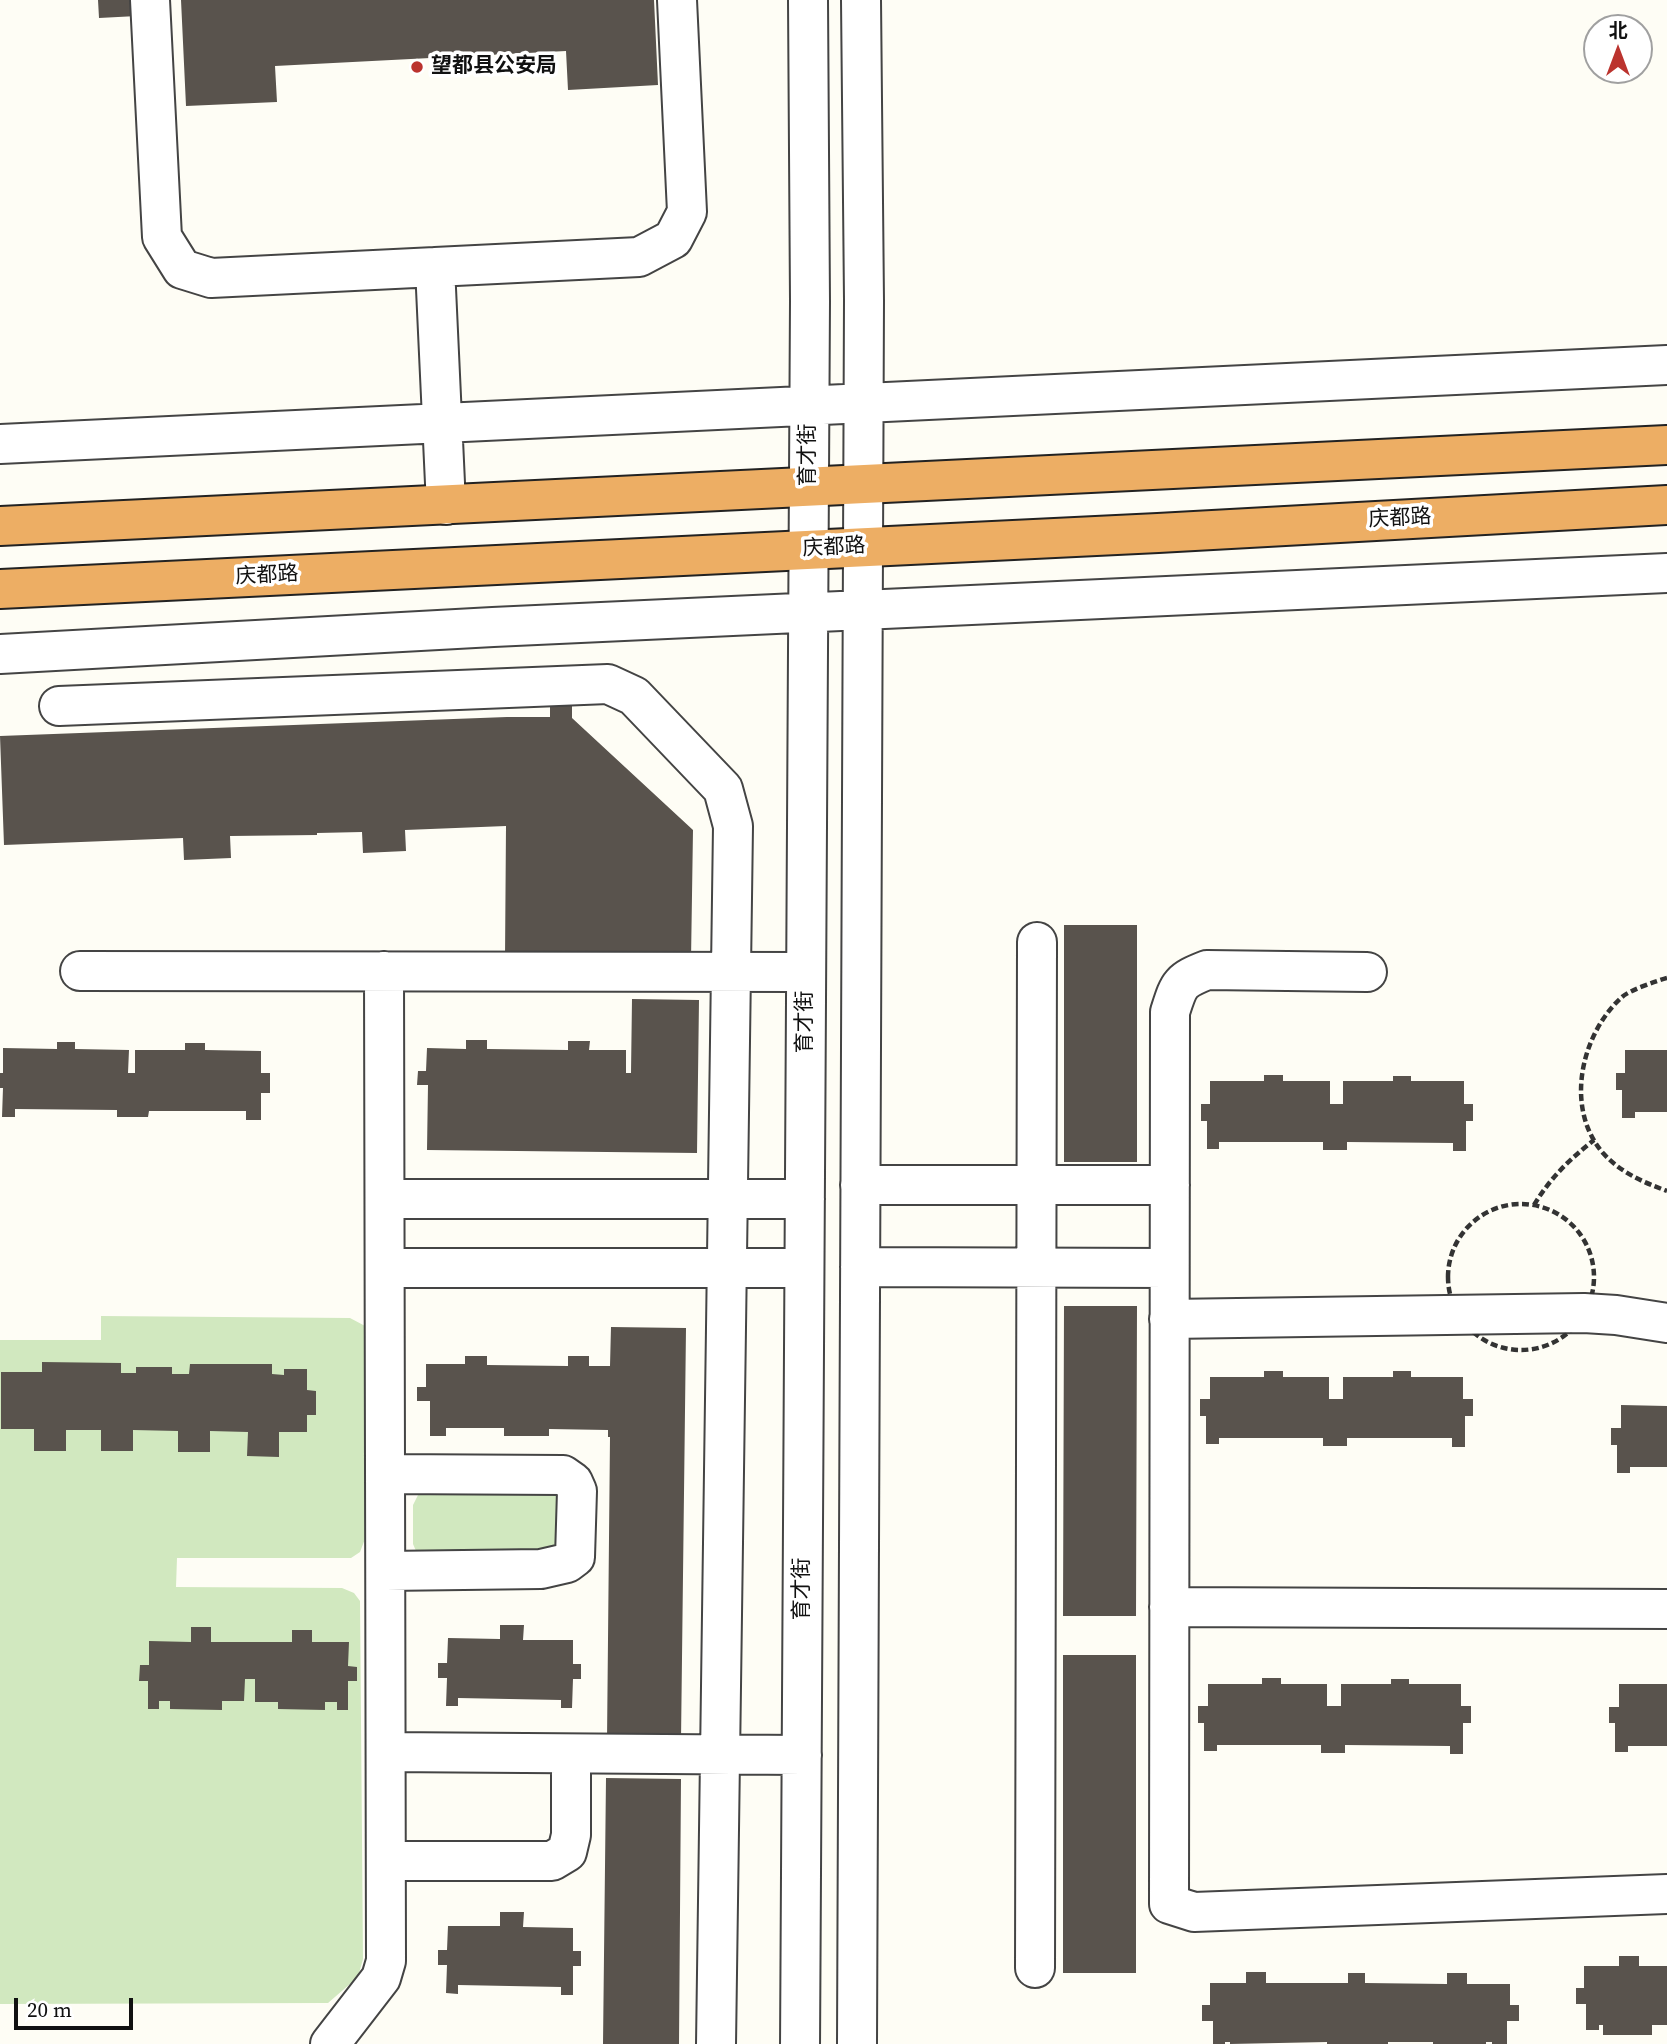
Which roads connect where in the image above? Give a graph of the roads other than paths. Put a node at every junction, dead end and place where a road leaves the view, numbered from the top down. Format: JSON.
{"nodes":[{"id":1,"x":150,"y":0,"type":"edge"},
{"id":2,"x":677,"y":0,"type":"edge"},
{"id":3,"x":808,"y":0,"type":"edge"},
{"id":4,"x":861,"y":0,"type":"edge"},
{"id":5,"x":435,"y":267,"type":"junction"},
{"id":6,"x":1667,"y":365,"type":"edge"},
{"id":7,"x":863,"y":403,"type":"junction"},
{"id":8,"x":809,"y":405,"type":"junction"},
{"id":9,"x":442,"y":422,"type":"junction"},
{"id":10,"x":0,"y":444,"type":"edge"},
{"id":11,"x":1667,"y":445,"type":"edge"},
{"id":12,"x":863,"y":484,"type":"junction"},
{"id":13,"x":809,"y":487,"type":"junction"},
{"id":14,"x":446,"y":505,"type":"junction"},
{"id":15,"x":1667,"y":505,"type":"edge"},
{"id":16,"x":0,"y":526,"type":"edge"},
{"id":17,"x":863,"y":547,"type":"junction"},
{"id":18,"x":808,"y":550,"type":"junction"},
{"id":19,"x":1667,"y":573,"type":"edge"},
{"id":20,"x":0,"y":589,"type":"edge"},
{"id":21,"x":862,"y":610,"type":"junction"},
{"id":22,"x":808,"y":613,"type":"junction"},
{"id":23,"x":0,"y":654,"type":"edge"},
{"id":24,"x":59,"y":706,"type":"dead end"},
{"id":25,"x":1037,"y":942,"type":"dead end"},
{"id":26,"x":80,"y":971,"type":"dead end"},
{"id":27,"x":384,"y":971,"type":"junction"},
{"id":28,"x":732,"y":972,"type":"junction"},
{"id":29,"x":806,"y":972,"type":"junction"},
{"id":30,"x":1367,"y":972,"type":"dead end"},
{"id":31,"x":860,"y":1185,"type":"junction"},
{"id":32,"x":1037,"y":1185,"type":"junction"},
{"id":33,"x":1170,"y":1185,"type":"junction"},
{"id":34,"x":384,"y":1199,"type":"junction"},
{"id":35,"x":728,"y":1199,"type":"junction"},
{"id":36,"x":805,"y":1199,"type":"junction"},
{"id":37,"x":860,"y":1267,"type":"junction"},
{"id":38,"x":385,"y":1268,"type":"junction"},
{"id":39,"x":727,"y":1268,"type":"junction"},
{"id":40,"x":804,"y":1268,"type":"junction"},
{"id":41,"x":1037,"y":1268,"type":"junction"},
{"id":42,"x":1169,"y":1268,"type":"junction"},
{"id":43,"x":1169,"y":1319,"type":"junction"},
{"id":44,"x":1667,"y":1322,"type":"edge"},
{"id":45,"x":386,"y":1474,"type":"junction"},
{"id":46,"x":386,"y":1571,"type":"junction"},
{"id":47,"x":1169,"y":1607,"type":"junction"},
{"id":48,"x":1667,"y":1609,"type":"edge"},
{"id":49,"x":386,"y":1752,"type":"junction"},
{"id":50,"x":571,"y":1754,"type":"junction"},
{"id":51,"x":720,"y":1754,"type":"junction"},
{"id":52,"x":802,"y":1755,"type":"junction"},
{"id":53,"x":387,"y":1861,"type":"junction"},
{"id":54,"x":1667,"y":1894,"type":"edge"},
{"id":55,"x":1035,"y":1968,"type":"dead end"},
{"id":56,"x":330,"y":2044,"type":"edge"},
{"id":57,"x":716,"y":2044,"type":"edge"},
{"id":58,"x":800,"y":2044,"type":"edge"},
{"id":59,"x":857,"y":2044,"type":"edge"}],
"edges":[{"from":1,"to":5,"type":"street"},
{"from":2,"to":5,"type":"street"},
{"from":3,"to":8,"type":"street","name":"育才街"},
{"from":4,"to":7,"type":"street"},
{"from":5,"to":9,"type":"street"},
{"from":6,"to":7,"type":"street"},
{"from":7,"to":8,"type":"street"},
{"from":7,"to":12,"type":"street"},
{"from":8,"to":9,"type":"street"},
{"from":8,"to":13,"type":"street","name":"育才街"},
{"from":9,"to":10,"type":"street"},
{"from":9,"to":14,"type":"street"},
{"from":11,"to":12,"type":"highway"},
{"from":12,"to":13,"type":"highway"},
{"from":12,"to":17,"type":"street"},
{"from":13,"to":14,"type":"highway"},
{"from":13,"to":18,"type":"street","name":"育才街"},
{"from":14,"to":16,"type":"highway"},
{"from":15,"to":17,"type":"highway","name":"庆都路"},
{"from":17,"to":18,"type":"highway","name":"庆都路"},
{"from":17,"to":21,"type":"street"},
{"from":18,"to":20,"type":"highway","name":"庆都路"},
{"from":18,"to":22,"type":"street","name":"育才街"},
{"from":19,"to":21,"type":"street"},
{"from":21,"to":22,"type":"street"},
{"from":21,"to":31,"type":"street"},
{"from":22,"to":23,"type":"street"},
{"from":22,"to":29,"type":"street","name":"育才街"},
{"from":24,"to":28,"type":"street"},
{"from":25,"to":32,"type":"street"},
{"from":26,"to":27,"type":"street"},
{"from":27,"to":28,"type":"street"},
{"from":27,"to":34,"type":"street"},
{"from":28,"to":29,"type":"street"},
{"from":28,"to":35,"type":"street"},
{"from":29,"to":36,"type":"street","name":"育才街"},
{"from":30,"to":33,"type":"street"},
{"from":31,"to":32,"type":"street"},
{"from":31,"to":37,"type":"street"},
{"from":32,"to":33,"type":"street"},
{"from":32,"to":41,"type":"street"},
{"from":33,"to":42,"type":"street"},
{"from":34,"to":35,"type":"street"},
{"from":34,"to":38,"type":"street"},
{"from":35,"to":36,"type":"street"},
{"from":35,"to":39,"type":"street"},
{"from":36,"to":40,"type":"street","name":"育才街"},
{"from":37,"to":41,"type":"street"},
{"from":37,"to":59,"type":"street"},
{"from":38,"to":39,"type":"street"},
{"from":38,"to":45,"type":"street"},
{"from":39,"to":40,"type":"street"},
{"from":39,"to":51,"type":"street"},
{"from":40,"to":52,"type":"street","name":"育才街"},
{"from":41,"to":42,"type":"street"},
{"from":41,"to":55,"type":"street"},
{"from":42,"to":43,"type":"street"},
{"from":43,"to":44,"type":"street"},
{"from":43,"to":47,"type":"street"},
{"from":45,"to":46,"type":"street"},
{"from":45,"to":46,"type":"street"},
{"from":46,"to":49,"type":"street"},
{"from":47,"to":48,"type":"street"},
{"from":47,"to":54,"type":"street"},
{"from":49,"to":50,"type":"street"},
{"from":49,"to":53,"type":"street"},
{"from":50,"to":51,"type":"street"},
{"from":50,"to":53,"type":"street"},
{"from":51,"to":52,"type":"street"},
{"from":51,"to":57,"type":"street"},
{"from":52,"to":58,"type":"street","name":"育才街"},
{"from":53,"to":56,"type":"street"}]}
